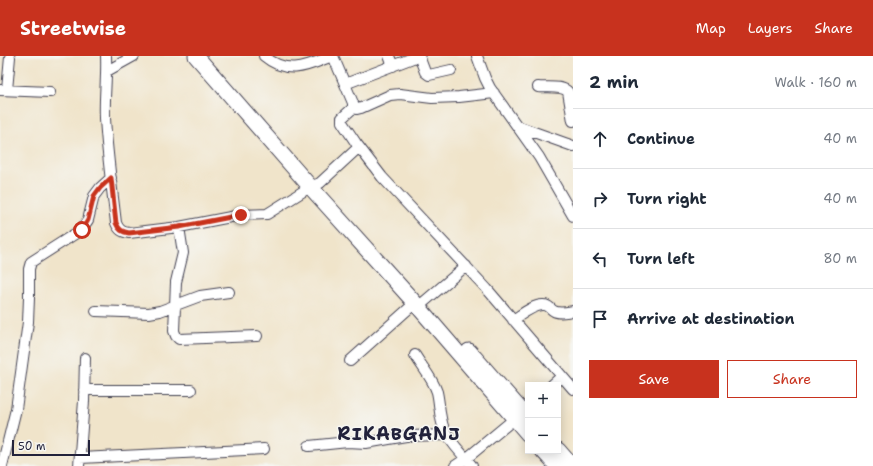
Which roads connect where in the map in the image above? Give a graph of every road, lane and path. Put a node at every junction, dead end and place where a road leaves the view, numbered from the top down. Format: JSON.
{"nodes":[{"id":1,"x":106,"y":56,"type":"edge"},
{"id":2,"x":134,"y":56,"type":"edge"},
{"id":3,"x":196,"y":56,"type":"edge"},
{"id":4,"x":210,"y":56,"type":"edge"},
{"id":5,"x":264,"y":56,"type":"edge"},
{"id":6,"x":333,"y":56,"type":"edge"},
{"id":7,"x":389,"y":56,"type":"edge"},
{"id":8,"x":418,"y":56,"type":"edge"},
{"id":9,"x":477,"y":56,"type":"edge"},
{"id":10,"x":10,"y":57,"type":"edge"},
{"id":11,"x":393,"y":66,"type":"junction"},
{"id":12,"x":451,"y":70,"type":"dead end"},
{"id":13,"x":107,"y":71,"type":"junction"},
{"id":14,"x":345,"y":84,"type":"junction"},
{"id":15,"x":538,"y":87,"type":"dead end"},
{"id":16,"x":3,"y":90,"type":"edge"},
{"id":17,"x":50,"y":92,"type":"dead end"},
{"id":18,"x":494,"y":93,"type":"junction"},
{"id":19,"x":353,"y":108,"type":"junction"},
{"id":20,"x":573,"y":121,"type":"edge"},
{"id":21,"x":518,"y":126,"type":"junction"},
{"id":22,"x":573,"y":146,"type":"edge"},
{"id":23,"x":359,"y":147,"type":"junction"},
{"id":24,"x":111,"y":178,"type":"junction"},
{"id":25,"x":315,"y":185,"type":"junction"},
{"id":26,"x":573,"y":216,"type":"edge"},
{"id":27,"x":179,"y":227,"type":"junction"},
{"id":28,"x":466,"y":266,"type":"junction"},
{"id":29,"x":229,"y":292,"type":"dead end"},
{"id":30,"x":420,"y":304,"type":"junction"},
{"id":31,"x":176,"y":305,"type":"junction"},
{"id":32,"x":96,"y":311,"type":"dead end"},
{"id":33,"x":573,"y":311,"type":"edge"},
{"id":34,"x":513,"y":320,"type":"junction"},
{"id":35,"x":257,"y":336,"type":"dead end"},
{"id":36,"x":415,"y":355,"type":"dead end"},
{"id":37,"x":85,"y":358,"type":"dead end"},
{"id":38,"x":350,"y":361,"type":"dead end"},
{"id":39,"x":561,"y":377,"type":"junction"},
{"id":40,"x":555,"y":382,"type":"edge"},
{"id":41,"x":573,"y":389,"type":"edge"},
{"id":42,"x":84,"y":390,"type":"junction"},
{"id":43,"x":191,"y":390,"type":"dead end"},
{"id":44,"x":523,"y":414,"type":"edge"},
{"id":45,"x":448,"y":435,"type":"junction"},
{"id":46,"x":309,"y":446,"type":"dead end"},
{"id":47,"x":264,"y":450,"type":"dead end"},
{"id":48,"x":561,"y":453,"type":"edge"},
{"id":49,"x":546,"y":454,"type":"edge"},
{"id":50,"x":80,"y":462,"type":"edge"},
{"id":51,"x":469,"y":462,"type":"edge"},
{"id":52,"x":2,"y":466,"type":"edge"},
{"id":53,"x":455,"y":466,"type":"edge"},
{"id":54,"x":557,"y":466,"type":"edge"},
{"id":55,"x":572,"y":466,"type":"edge"}],
"edges":[{"from":1,"to":13,"type":"street"},
{"from":2,"to":13,"type":"street"},
{"from":3,"to":25,"type":"main road"},
{"from":4,"to":25,"type":"main road"},
{"from":5,"to":6,"type":"street"},
{"from":6,"to":14,"type":"street"},
{"from":7,"to":11,"type":"street"},
{"from":8,"to":11,"type":"street"},
{"from":8,"to":12,"type":"street"},
{"from":9,"to":18,"type":"street"},
{"from":10,"to":16,"type":"street"},
{"from":11,"to":14,"type":"street"},
{"from":13,"to":24,"type":"street"},
{"from":14,"to":19,"type":"street"},
{"from":15,"to":20,"type":"street"},
{"from":16,"to":17,"type":"street"},
{"from":18,"to":19,"type":"street"},
{"from":18,"to":21,"type":"street"},
{"from":19,"to":23,"type":"street"},
{"from":21,"to":22,"type":"street"},
{"from":21,"to":26,"type":"street"},
{"from":23,"to":25,"type":"street"},
{"from":23,"to":28,"type":"street"},
{"from":24,"to":27,"type":"street"},
{"from":24,"to":52,"type":"street"},
{"from":25,"to":27,"type":"street"},
{"from":25,"to":30,"type":"main road"},
{"from":27,"to":31,"type":"street"},
{"from":28,"to":30,"type":"street"},
{"from":28,"to":34,"type":"street"},
{"from":29,"to":31,"type":"street"},
{"from":30,"to":38,"type":"street"},
{"from":30,"to":44,"type":"main road"},
{"from":31,"to":32,"type":"street"},
{"from":31,"to":35,"type":"street"},
{"from":33,"to":34,"type":"street"},
{"from":34,"to":39,"type":"street"},
{"from":36,"to":45,"type":"street"},
{"from":37,"to":42,"type":"street"},
{"from":39,"to":40,"type":"street"},
{"from":39,"to":41,"type":"street"},
{"from":42,"to":43,"type":"street"},
{"from":42,"to":50,"type":"street"},
{"from":44,"to":51,"type":"street"},
{"from":45,"to":46,"type":"street"},
{"from":45,"to":51,"type":"street"},
{"from":47,"to":50,"type":"street"},
{"from":48,"to":55,"type":"main road"},
{"from":49,"to":54,"type":"main road"},
{"from":51,"to":53,"type":"street"}]}
